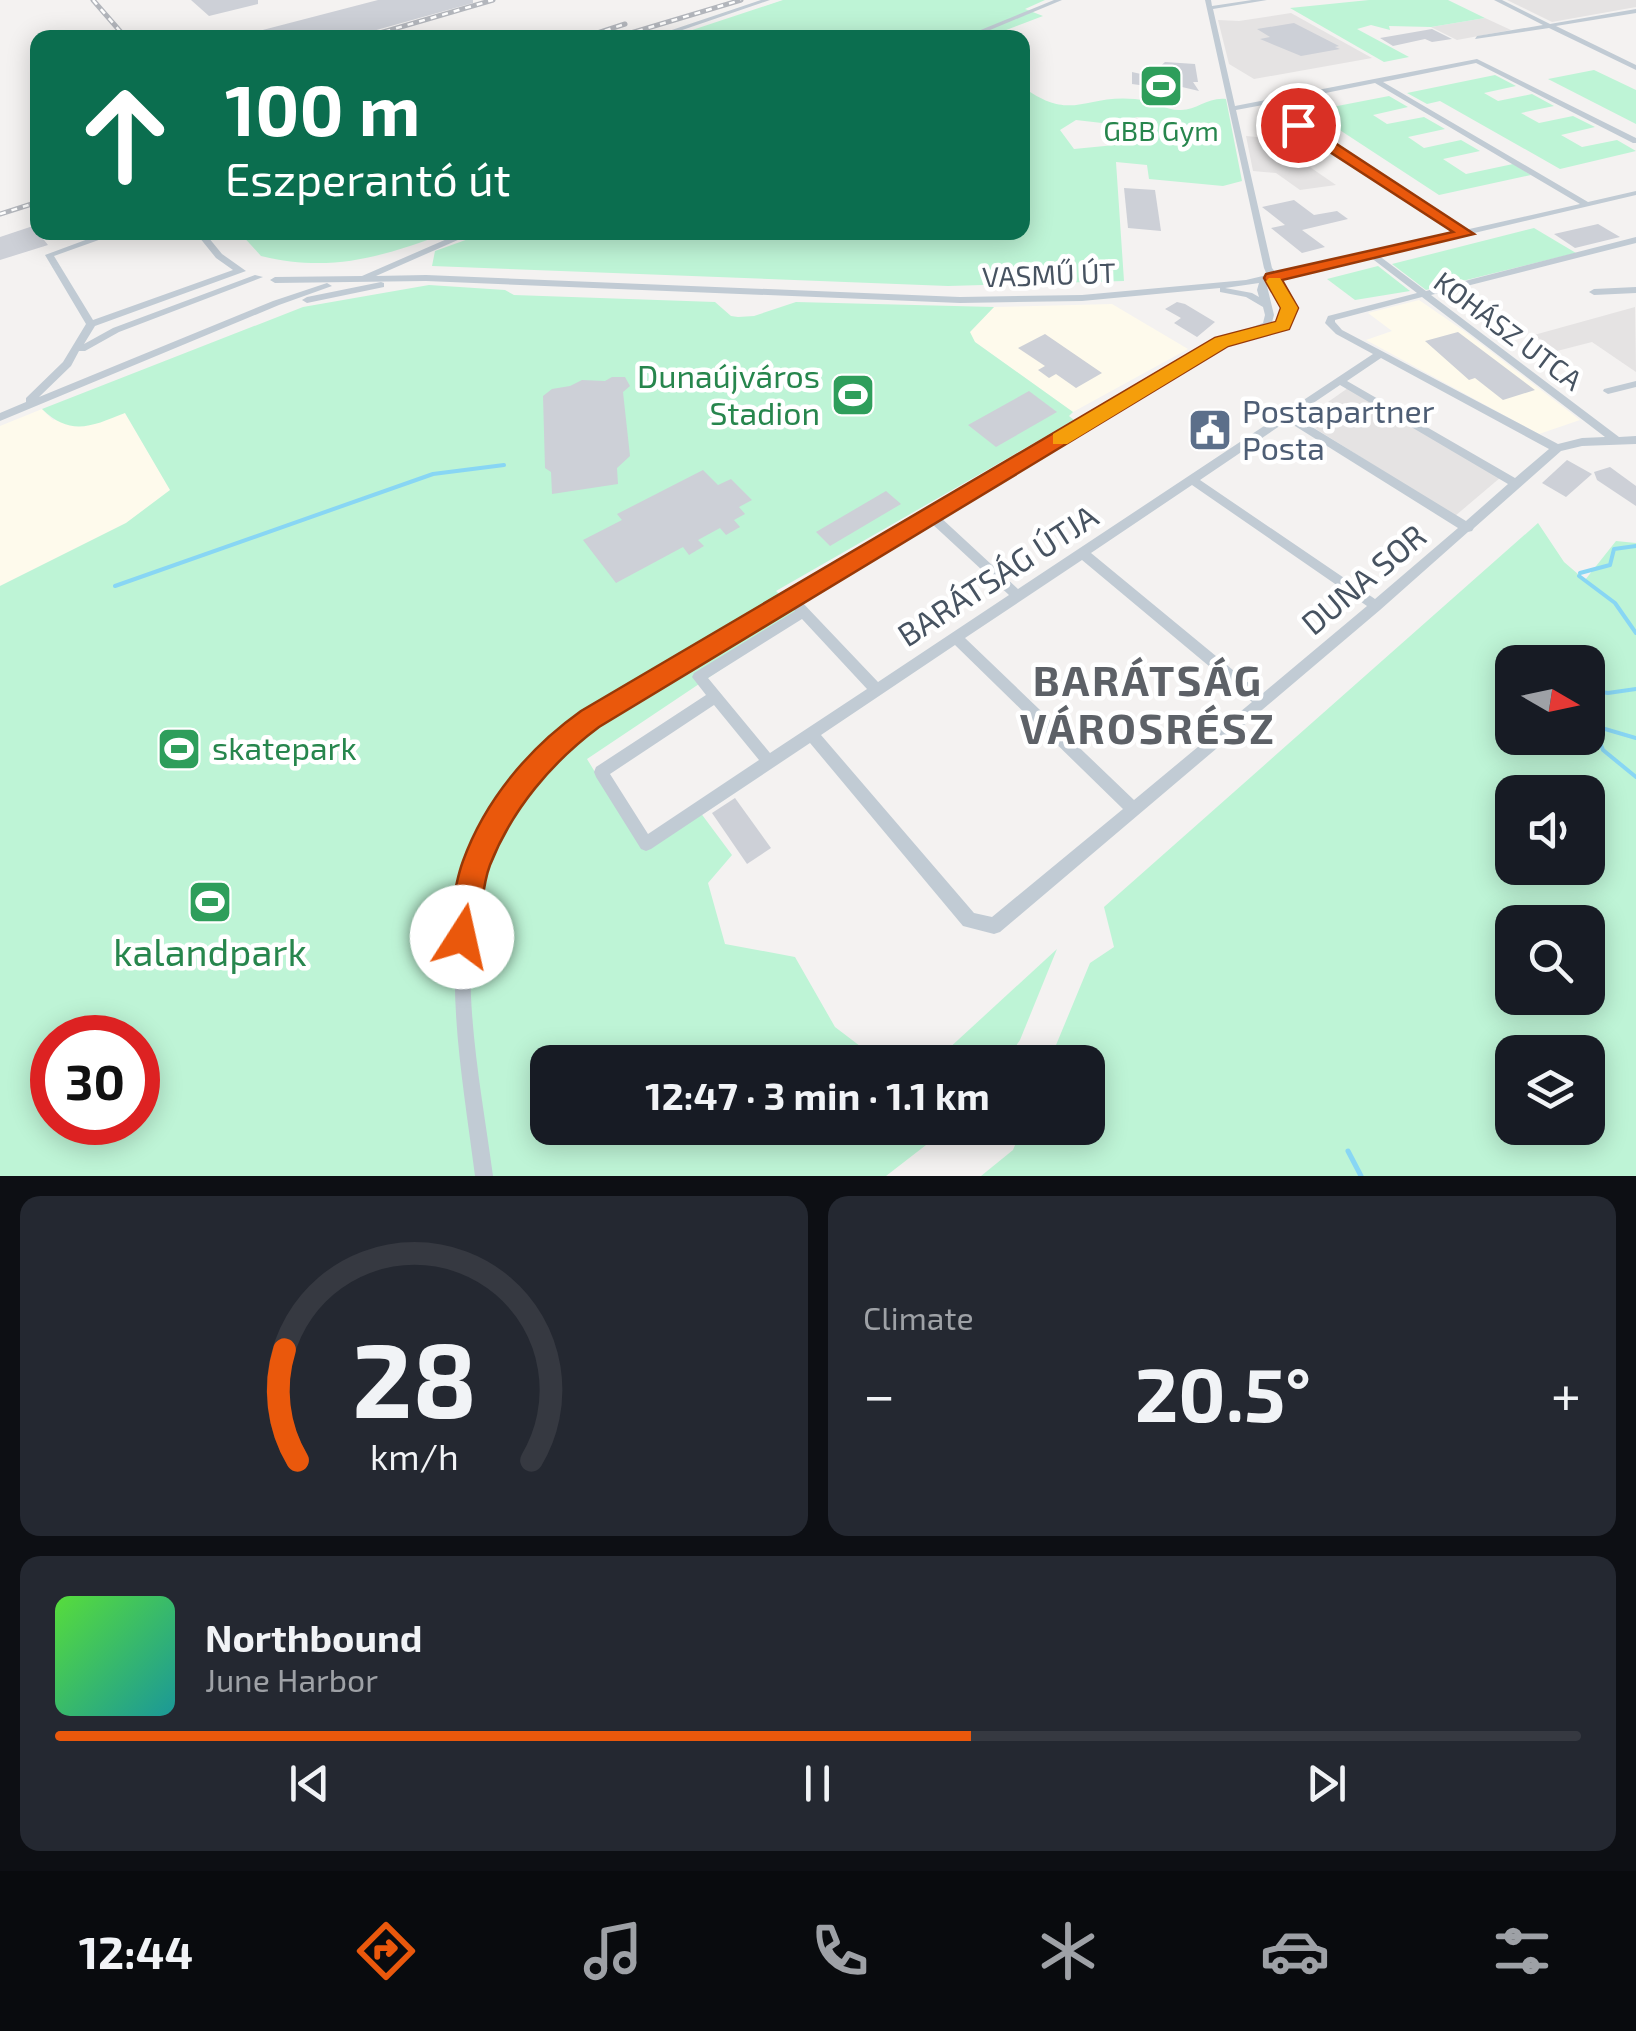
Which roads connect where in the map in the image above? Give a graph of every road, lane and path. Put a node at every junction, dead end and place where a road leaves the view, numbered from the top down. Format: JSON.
{"nodes":[{"id":1,"x":767,"y":0,"type":"edge"},
{"id":2,"x":1059,"y":0,"type":"edge"},
{"id":3,"x":1264,"y":0,"type":"edge"},
{"id":4,"x":1497,"y":0,"type":"edge"},
{"id":5,"x":1244,"y":1,"type":"edge"},
{"id":6,"x":1209,"y":4,"type":"edge"},
{"id":7,"x":1636,"y":14,"type":"edge"},
{"id":8,"x":1548,"y":26,"type":"junction"},
{"id":9,"x":675,"y":30,"type":"edge"},
{"id":10,"x":984,"y":30,"type":"edge"},
{"id":11,"x":1477,"y":38,"type":"dead end"},
{"id":12,"x":1636,"y":68,"type":"edge"},
{"id":13,"x":1377,"y":80,"type":"junction"},
{"id":14,"x":1265,"y":104,"type":"junction"},
{"id":15,"x":1232,"y":109,"type":"junction"},
{"id":16,"x":1636,"y":141,"type":"edge"},
{"id":17,"x":1636,"y":193,"type":"edge"},
{"id":18,"x":1588,"y":205,"type":"junction"},
{"id":19,"x":1466,"y":234,"type":"junction"},
{"id":20,"x":94,"y":240,"type":"edge"},
{"id":21,"x":206,"y":240,"type":"edge"},
{"id":22,"x":452,"y":240,"type":"edge"},
{"id":23,"x":1636,"y":240,"type":"edge"},
{"id":24,"x":1263,"y":248,"type":"junction"},
{"id":25,"x":1374,"y":256,"type":"junction"},
{"id":26,"x":402,"y":260,"type":"junction"},
{"id":27,"x":1317,"y":268,"type":"junction"},
{"id":28,"x":240,"y":270,"type":"junction"},
{"id":29,"x":258,"y":277,"type":"junction"},
{"id":30,"x":426,"y":278,"type":"junction"},
{"id":31,"x":1272,"y":278,"type":"junction"},
{"id":32,"x":362,"y":279,"type":"junction"},
{"id":33,"x":276,"y":280,"type":"junction"},
{"id":34,"x":453,"y":280,"type":"junction"},
{"id":35,"x":1636,"y":290,"type":"edge"},
{"id":36,"x":1171,"y":291,"type":"junction"},
{"id":37,"x":1594,"y":292,"type":"dead end"},
{"id":38,"x":1420,"y":294,"type":"junction"},
{"id":39,"x":296,"y":295,"type":"junction"},
{"id":40,"x":322,"y":296,"type":"junction"},
{"id":41,"x":1266,"y":306,"type":"junction"},
{"id":42,"x":258,"y":317,"type":"junction"},
{"id":43,"x":92,"y":324,"type":"junction"},
{"id":44,"x":209,"y":334,"type":"junction"},
{"id":45,"x":1236,"y":336,"type":"junction"},
{"id":46,"x":76,"y":354,"type":"junction"},
{"id":47,"x":1380,"y":354,"type":"junction"},
{"id":48,"x":67,"y":364,"type":"junction"},
{"id":49,"x":102,"y":378,"type":"junction"},
{"id":50,"x":1340,"y":381,"type":"junction"},
{"id":51,"x":1636,"y":384,"type":"edge"},
{"id":52,"x":1608,"y":390,"type":"dead end"},
{"id":53,"x":2,"y":417,"type":"edge"},
{"id":54,"x":1288,"y":417,"type":"junction"},
{"id":55,"x":1616,"y":440,"type":"junction"},
{"id":56,"x":1636,"y":440,"type":"edge"},
{"id":57,"x":1557,"y":448,"type":"junction"},
{"id":58,"x":1192,"y":480,"type":"junction"},
{"id":59,"x":1518,"y":484,"type":"junction"},
{"id":60,"x":931,"y":516,"type":"junction"},
{"id":61,"x":1468,"y":528,"type":"junction"},
{"id":62,"x":1082,"y":553,"type":"junction"},
{"id":63,"x":1018,"y":595,"type":"junction"},
{"id":64,"x":790,"y":597,"type":"junction"},
{"id":65,"x":1376,"y":606,"type":"junction"},
{"id":66,"x":802,"y":612,"type":"junction"},
{"id":67,"x":955,"y":636,"type":"junction"},
{"id":68,"x":876,"y":689,"type":"junction"},
{"id":69,"x":714,"y":697,"type":"junction"},
{"id":70,"x":1262,"y":702,"type":"junction"},
{"id":71,"x":812,"y":734,"type":"junction"},
{"id":72,"x":770,"y":762,"type":"junction"},
{"id":73,"x":1132,"y":809,"type":"junction"},
{"id":74,"x":484,"y":1176,"type":"edge"}],
"edges":[{"from":1,"to":9,"type":"street"},
{"from":2,"to":10,"type":"street"},
{"from":3,"to":5,"type":"street"},
{"from":4,"to":8,"type":"street"},
{"from":5,"to":6,"type":"street"},
{"from":6,"to":15,"type":"street"},
{"from":7,"to":8,"type":"street"},
{"from":8,"to":11,"type":"street"},
{"from":8,"to":12,"type":"street"},
{"from":13,"to":14,"type":"street"},
{"from":13,"to":16,"type":"street"},
{"from":13,"to":18,"type":"street"},
{"from":14,"to":15,"type":"street"},
{"from":14,"to":19,"type":"street"},
{"from":15,"to":24,"type":"street"},
{"from":17,"to":18,"type":"street","name":"VASMŰ ÚT"},
{"from":18,"to":19,"type":"street","name":"VASMŰ ÚT"},
{"from":19,"to":25,"type":"street","name":"VASMŰ ÚT"},
{"from":20,"to":43,"type":"street"},
{"from":21,"to":28,"type":"street"},
{"from":22,"to":26,"type":"street"},
{"from":23,"to":38,"type":"street"},
{"from":24,"to":27,"type":"street"},
{"from":24,"to":31,"type":"street"},
{"from":25,"to":27,"type":"street","name":"VASMŰ ÚT"},
{"from":25,"to":38,"type":"street","name":"KOHÁSZ UTCA"},
{"from":26,"to":30,"type":"street"},
{"from":26,"to":32,"type":"street"},
{"from":27,"to":31,"type":"street","name":"VASMŰ ÚT"},
{"from":28,"to":29,"type":"street"},
{"from":28,"to":43,"type":"street"},
{"from":29,"to":33,"type":"street"},
{"from":29,"to":46,"type":"street"},
{"from":30,"to":32,"type":"street"},
{"from":30,"to":34,"type":"street"},
{"from":31,"to":36,"type":"street","name":"VASMŰ ÚT"},
{"from":31,"to":41,"type":"street"},
{"from":31,"to":45,"type":"street"},
{"from":32,"to":33,"type":"street"},
{"from":32,"to":39,"type":"street"},
{"from":32,"to":40,"type":"street"},
{"from":33,"to":39,"type":"street"},
{"from":34,"to":36,"type":"street","name":"VASMŰ ÚT"},
{"from":34,"to":40,"type":"street"},
{"from":35,"to":37,"type":"street"},
{"from":36,"to":41,"type":"street"},
{"from":38,"to":47,"type":"street"},
{"from":38,"to":55,"type":"street","name":"KOHÁSZ UTCA"},
{"from":39,"to":42,"type":"street"},
{"from":39,"to":44,"type":"street"},
{"from":40,"to":42,"type":"street"},
{"from":41,"to":45,"type":"street"},
{"from":42,"to":44,"type":"street"},
{"from":43,"to":46,"type":"street"},
{"from":44,"to":49,"type":"street"},
{"from":45,"to":60,"type":"street"},
{"from":46,"to":48,"type":"street"},
{"from":47,"to":50,"type":"street","name":"BARÁTSÁG ÚTJA"},
{"from":47,"to":57,"type":"street"},
{"from":48,"to":49,"type":"street"},
{"from":48,"to":53,"type":"street"},
{"from":49,"to":53,"type":"street"},
{"from":50,"to":54,"type":"street","name":"BARÁTSÁG ÚTJA"},
{"from":50,"to":59,"type":"street"},
{"from":51,"to":52,"type":"street"},
{"from":54,"to":58,"type":"street","name":"BARÁTSÁG ÚTJA"},
{"from":54,"to":61,"type":"street"},
{"from":55,"to":56,"type":"street"},
{"from":55,"to":57,"type":"street"},
{"from":57,"to":59,"type":"street","name":"DUNA SOR"},
{"from":58,"to":62,"type":"street","name":"BARÁTSÁG ÚTJA"},
{"from":58,"to":65,"type":"street"},
{"from":59,"to":61,"type":"street","name":"DUNA SOR"},
{"from":60,"to":63,"type":"street"},
{"from":60,"to":64,"type":"street"},
{"from":61,"to":65,"type":"street","name":"DUNA SOR"},
{"from":62,"to":63,"type":"street","name":"BARÁTSÁG ÚTJA"},
{"from":62,"to":70,"type":"street"},
{"from":63,"to":67,"type":"street","name":"BARÁTSÁG ÚTJA"},
{"from":64,"to":66,"type":"street"},
{"from":64,"to":74,"type":"street"},
{"from":65,"to":70,"type":"street","name":"DUNA SOR"},
{"from":66,"to":68,"type":"street"},
{"from":66,"to":69,"type":"street"},
{"from":67,"to":68,"type":"street","name":"BARÁTSÁG ÚTJA"},
{"from":67,"to":73,"type":"street"},
{"from":68,"to":71,"type":"street","name":"BARÁTSÁG ÚTJA"},
{"from":69,"to":72,"type":"street"},
{"from":69,"to":72,"type":"street","name":"BARÁTSÁG ÚTJA"},
{"from":70,"to":73,"type":"street","name":"DUNA SOR"},
{"from":71,"to":72,"type":"street","name":"BARÁTSÁG ÚTJA"},
{"from":71,"to":73,"type":"street","name":"DUNA SOR"}]}
